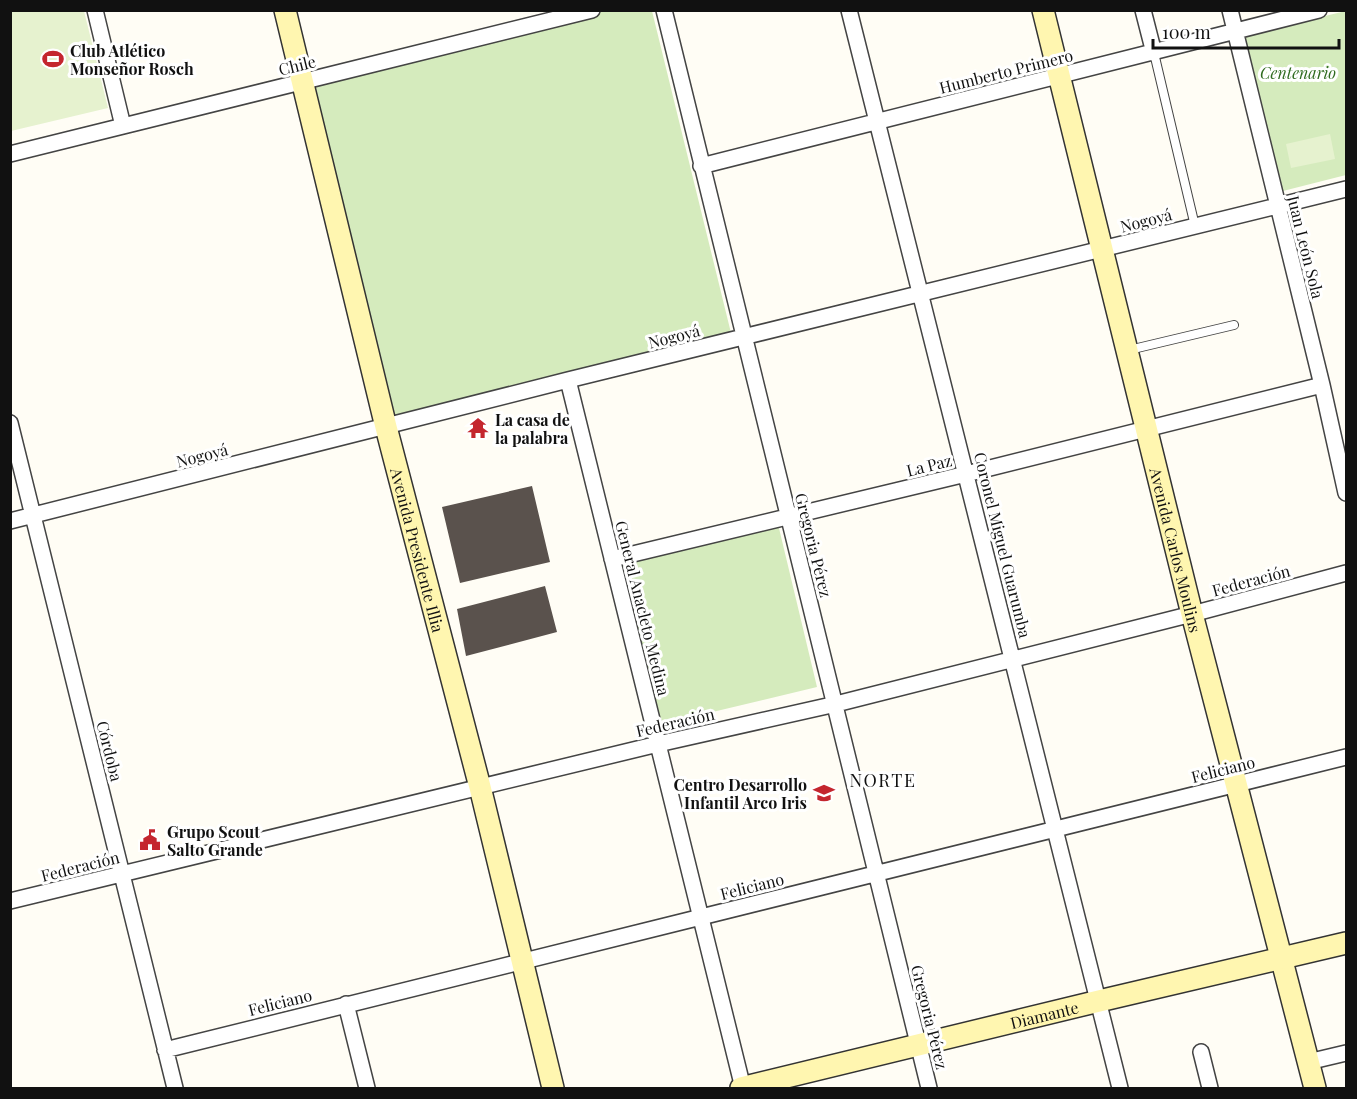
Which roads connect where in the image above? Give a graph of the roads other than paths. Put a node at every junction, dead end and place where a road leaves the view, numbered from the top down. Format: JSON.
{"nodes":[{"id":1,"x":95,"y":10,"type":"edge"},
{"id":2,"x":285,"y":10,"type":"edge"},
{"id":3,"x":592,"y":10,"type":"edge"},
{"id":4,"x":664,"y":10,"type":"edge"},
{"id":5,"x":849,"y":10,"type":"edge"},
{"id":6,"x":1042,"y":10,"type":"edge"},
{"id":7,"x":1143,"y":10,"type":"edge"},
{"id":8,"x":1230,"y":10,"type":"edge"},
{"id":9,"x":1319,"y":10,"type":"edge"},
{"id":10,"x":1235,"y":32,"type":"junction"},
{"id":11,"x":1154,"y":53,"type":"junction"},
{"id":12,"x":1060,"y":76,"type":"junction"},
{"id":13,"x":304,"y":82,"type":"junction"},
{"id":14,"x":876,"y":122,"type":"junction"},
{"id":15,"x":123,"y":126,"type":"junction"},
{"id":16,"x":10,"y":154,"type":"edge"},
{"id":17,"x":701,"y":166,"type":"junction"},
{"id":18,"x":1347,"y":189,"type":"edge"},
{"id":19,"x":1277,"y":206,"type":"junction"},
{"id":20,"x":1195,"y":226,"type":"junction"},
{"id":21,"x":1102,"y":249,"type":"junction"},
{"id":22,"x":920,"y":294,"type":"junction"},
{"id":23,"x":1234,"y":325,"type":"dead end"},
{"id":24,"x":744,"y":337,"type":"junction"},
{"id":25,"x":1127,"y":350,"type":"junction"},
{"id":26,"x":568,"y":380,"type":"junction"},
{"id":27,"x":1322,"y":385,"type":"junction"},
{"id":28,"x":10,"y":423,"type":"edge"},
{"id":29,"x":386,"y":427,"type":"junction"},
{"id":30,"x":1147,"y":429,"type":"junction"},
{"id":31,"x":966,"y":474,"type":"junction"},
{"id":32,"x":1347,"y":493,"type":"edge"},
{"id":33,"x":33,"y":516,"type":"junction"},
{"id":34,"x":789,"y":517,"type":"junction"},
{"id":35,"x":10,"y":521,"type":"edge"},
{"id":36,"x":612,"y":559,"type":"junction"},
{"id":37,"x":1347,"y":573,"type":"edge"},
{"id":38,"x":1192,"y":614,"type":"junction"},
{"id":39,"x":1013,"y":658,"type":"junction"},
{"id":40,"x":836,"y":704,"type":"junction"},
{"id":41,"x":658,"y":744,"type":"junction"},
{"id":42,"x":1347,"y":757,"type":"edge"},
{"id":43,"x":1236,"y":784,"type":"junction"},
{"id":44,"x":480,"y":787,"type":"junction"},
{"id":45,"x":1056,"y":830,"type":"junction"},
{"id":46,"x":122,"y":874,"type":"junction"},
{"id":47,"x":876,"y":874,"type":"junction"},
{"id":48,"x":10,"y":901,"type":"edge"},
{"id":49,"x":701,"y":916,"type":"junction"},
{"id":50,"x":1347,"y":943,"type":"edge"},
{"id":51,"x":1282,"y":959,"type":"junction"},
{"id":52,"x":523,"y":962,"type":"junction"},
{"id":53,"x":1099,"y":1001,"type":"junction"},
{"id":54,"x":346,"y":1004,"type":"junction"},
{"id":55,"x":918,"y":1045,"type":"junction"},
{"id":56,"x":165,"y":1050,"type":"junction"},
{"id":57,"x":1201,"y":1052,"type":"dead end"},
{"id":58,"x":1347,"y":1053,"type":"edge"},
{"id":59,"x":1308,"y":1062,"type":"junction"},
{"id":60,"x":742,"y":1088,"type":"edge"},
{"id":61,"x":175,"y":1089,"type":"edge"},
{"id":62,"x":367,"y":1089,"type":"edge"},
{"id":63,"x":554,"y":1089,"type":"edge"},
{"id":64,"x":929,"y":1089,"type":"edge"},
{"id":65,"x":1120,"y":1089,"type":"edge"},
{"id":66,"x":1210,"y":1089,"type":"edge"},
{"id":67,"x":1315,"y":1089,"type":"edge"}],
"edges":[{"from":1,"to":15,"type":"street"},
{"from":2,"to":13,"type":"street","name":"Avenida Presidente Illia"},
{"from":3,"to":13,"type":"street","name":"Chile"},
{"from":4,"to":17,"type":"street","name":"Gregoria Pérez"},
{"from":5,"to":14,"type":"street","name":"Coronel Miguel Guarumba"},
{"from":6,"to":12,"type":"street","name":"Avenida Carlos Moulins"},
{"from":7,"to":11,"type":"street"},
{"from":8,"to":10,"type":"street","name":"Juan León Sola"},
{"from":9,"to":10,"type":"street","name":"Humberto Primero"},
{"from":10,"to":11,"type":"street","name":"Humberto Primero"},
{"from":10,"to":19,"type":"street","name":"Juan León Sola"},
{"from":11,"to":12,"type":"street","name":"Humberto Primero"},
{"from":11,"to":20,"type":"lane"},
{"from":12,"to":14,"type":"street","name":"Humberto Primero"},
{"from":12,"to":21,"type":"street","name":"Avenida Carlos Moulins"},
{"from":13,"to":15,"type":"street","name":"Chile"},
{"from":13,"to":29,"type":"street","name":"Avenida Presidente Illia"},
{"from":14,"to":17,"type":"street","name":"Humberto Primero"},
{"from":14,"to":22,"type":"street","name":"Coronel Miguel Guarumba"},
{"from":15,"to":16,"type":"street","name":"Chile"},
{"from":17,"to":24,"type":"street","name":"Gregoria Pérez"},
{"from":18,"to":19,"type":"street","name":"Nogoyá"},
{"from":19,"to":20,"type":"street","name":"Nogoyá"},
{"from":19,"to":27,"type":"street","name":"Juan León Sola"},
{"from":20,"to":21,"type":"street","name":"Nogoyá"},
{"from":21,"to":22,"type":"street","name":"Nogoyá"},
{"from":21,"to":25,"type":"street","name":"Avenida Carlos Moulins"},
{"from":22,"to":24,"type":"street","name":"Nogoyá"},
{"from":22,"to":31,"type":"street","name":"Coronel Miguel Guarumba"},
{"from":23,"to":25,"type":"lane"},
{"from":24,"to":26,"type":"street","name":"Nogoyá"},
{"from":24,"to":34,"type":"street","name":"Gregoria Pérez"},
{"from":25,"to":30,"type":"street","name":"Avenida Carlos Moulins"},
{"from":26,"to":29,"type":"street","name":"Nogoyá"},
{"from":26,"to":36,"type":"street","name":"General Anacleto Medina"},
{"from":27,"to":30,"type":"street","name":"La Paz"},
{"from":27,"to":32,"type":"street","name":"Juan León Sola"},
{"from":28,"to":33,"type":"street","name":"Córdoba"},
{"from":29,"to":33,"type":"street","name":"Nogoyá"},
{"from":29,"to":44,"type":"street","name":"Avenida Presidente Illia"},
{"from":30,"to":31,"type":"street","name":"La Paz"},
{"from":30,"to":38,"type":"street","name":"Avenida Carlos Moulins"},
{"from":31,"to":34,"type":"street","name":"La Paz"},
{"from":31,"to":39,"type":"street","name":"Coronel Miguel Guarumba"},
{"from":33,"to":35,"type":"street","name":"Nogoyá"},
{"from":33,"to":46,"type":"street","name":"Córdoba"},
{"from":34,"to":36,"type":"street","name":"La Paz"},
{"from":34,"to":40,"type":"street","name":"Gregoria Pérez"},
{"from":36,"to":41,"type":"street","name":"General Anacleto Medina"},
{"from":37,"to":38,"type":"street","name":"Federación"},
{"from":38,"to":39,"type":"street","name":"Federación"},
{"from":38,"to":43,"type":"street","name":"Avenida Carlos Moulins"},
{"from":39,"to":40,"type":"street","name":"Federación"},
{"from":39,"to":45,"type":"street","name":"Coronel Miguel Guarumba"},
{"from":40,"to":41,"type":"street","name":"Federación"},
{"from":40,"to":47,"type":"street","name":"Gregoria Pérez"},
{"from":41,"to":44,"type":"street","name":"Federación"},
{"from":41,"to":49,"type":"street","name":"General Anacleto Medina"},
{"from":42,"to":43,"type":"street","name":"Feliciano"},
{"from":43,"to":45,"type":"street","name":"Feliciano"},
{"from":43,"to":51,"type":"street","name":"Avenida Carlos Moulins"},
{"from":44,"to":46,"type":"street","name":"Federación"},
{"from":44,"to":52,"type":"street","name":"Avenida Presidente Illia"},
{"from":45,"to":47,"type":"street","name":"Feliciano"},
{"from":45,"to":53,"type":"street","name":"Coronel Miguel Guarumba"},
{"from":46,"to":48,"type":"street","name":"Federación"},
{"from":46,"to":56,"type":"street","name":"Córdoba"},
{"from":47,"to":49,"type":"street","name":"Feliciano"},
{"from":47,"to":55,"type":"street","name":"Gregoria Pérez"},
{"from":49,"to":52,"type":"street","name":"Feliciano"},
{"from":49,"to":60,"type":"street","name":"General Anacleto Medina"},
{"from":50,"to":51,"type":"street","name":"Diamante"},
{"from":51,"to":53,"type":"street","name":"Diamante"},
{"from":51,"to":59,"type":"street","name":"Avenida Carlos Moulins"},
{"from":52,"to":54,"type":"street","name":"Feliciano"},
{"from":52,"to":63,"type":"street","name":"Avenida Presidente Illia"},
{"from":53,"to":55,"type":"street","name":"Diamante"},
{"from":53,"to":65,"type":"street","name":"Coronel Miguel Guarumba"},
{"from":54,"to":56,"type":"street","name":"Feliciano"},
{"from":54,"to":62,"type":"street"},
{"from":55,"to":60,"type":"street","name":"Diamante"},
{"from":55,"to":64,"type":"street","name":"Gregoria Pérez"},
{"from":56,"to":61,"type":"street","name":"Córdoba"},
{"from":57,"to":66,"type":"street"},
{"from":58,"to":59,"type":"street"},
{"from":59,"to":67,"type":"street","name":"Avenida Carlos Moulins"}]}
